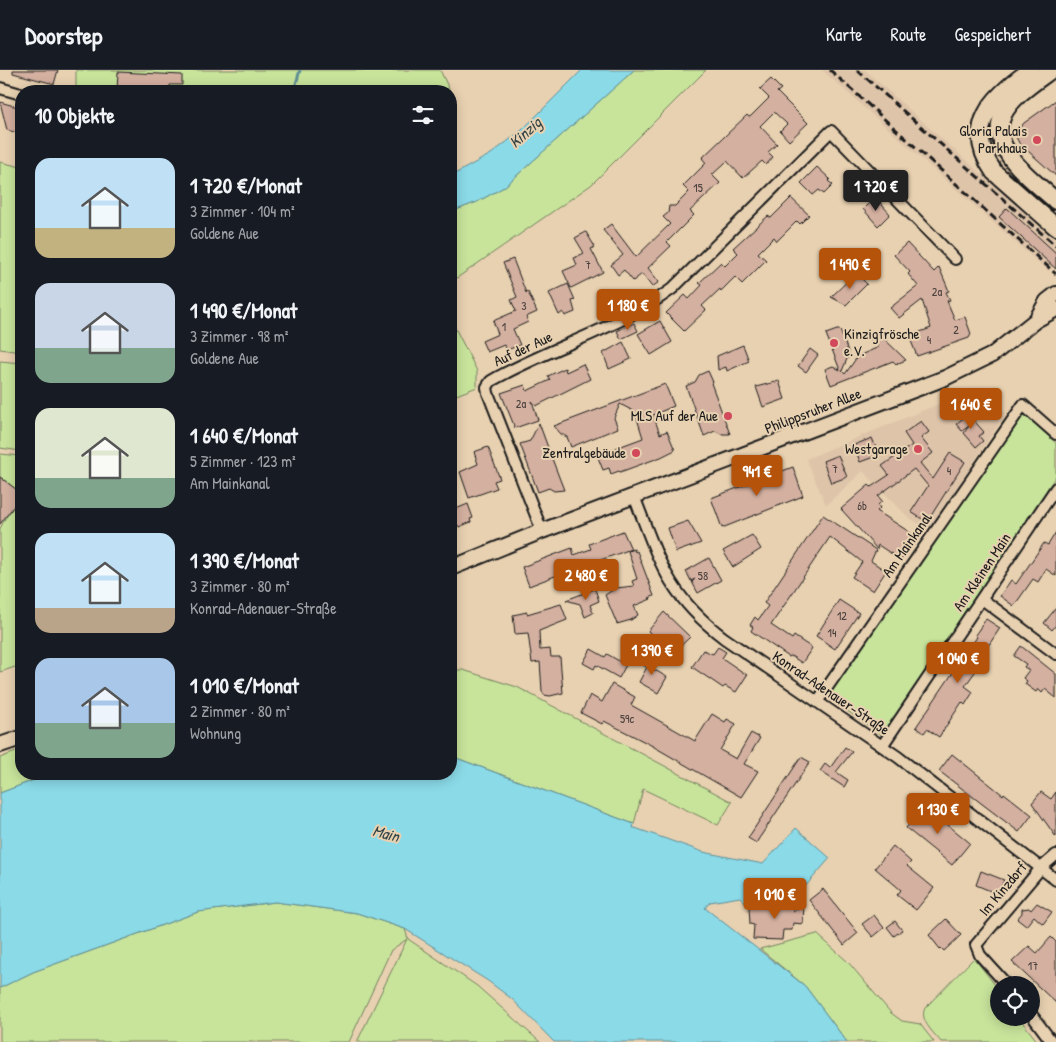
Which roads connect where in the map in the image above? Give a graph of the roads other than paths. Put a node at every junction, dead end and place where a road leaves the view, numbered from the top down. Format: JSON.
{"nodes":[{"id":1,"x":1031,"y":70,"type":"edge"},
{"id":2,"x":1051,"y":70,"type":"edge"},
{"id":3,"x":0,"y":88,"type":"edge"},
{"id":4,"x":15,"y":92,"type":"edge"},
{"id":5,"x":1056,"y":201,"type":"edge"},
{"id":6,"x":1056,"y":227,"type":"edge"},
{"id":7,"x":955,"y":259,"type":"dead end"},
{"id":8,"x":1056,"y":294,"type":"edge"},
{"id":9,"x":1056,"y":309,"type":"edge"},
{"id":10,"x":1036,"y":320,"type":"junction"},
{"id":11,"x":1056,"y":434,"type":"edge"},
{"id":12,"x":1056,"y":488,"type":"edge"},
{"id":13,"x":634,"y":496,"type":"junction"},
{"id":14,"x":542,"y":531,"type":"junction"},
{"id":15,"x":457,"y":566,"type":"edge"},
{"id":16,"x":982,"y":599,"type":"junction"},
{"id":17,"x":1056,"y":654,"type":"edge"},
{"id":18,"x":817,"y":702,"type":"junction"},
{"id":19,"x":15,"y":740,"type":"edge"},
{"id":20,"x":0,"y":745,"type":"edge"},
{"id":21,"x":882,"y":746,"type":"junction"},
{"id":22,"x":1056,"y":855,"type":"edge"},
{"id":23,"x":1041,"y":868,"type":"junction"},
{"id":24,"x":1056,"y":880,"type":"edge"},
{"id":25,"x":998,"y":976,"type":"edge"},
{"id":26,"x":1040,"y":1026,"type":"edge"},
{"id":27,"x":1052,"y":1042,"type":"edge"}],
"edges":[{"from":1,"to":6,"type":"main road"},
{"from":2,"to":5,"type":"main road"},
{"from":3,"to":4,"type":"street"},
{"from":7,"to":14,"type":"street","name":"Auf der Aue"},
{"from":8,"to":10,"type":"main road"},
{"from":9,"to":10,"type":"main road"},
{"from":10,"to":13,"type":"main road","name":"Philippsruher Allee"},
{"from":11,"to":18,"type":"street","name":"Am Mainkanal"},
{"from":12,"to":16,"type":"street","name":"Am Kleinen Main"},
{"from":13,"to":14,"type":"main road","name":"Philippsruher Allee"},
{"from":13,"to":18,"type":"street","name":"Konrad-Adenauer-Straße"},
{"from":14,"to":15,"type":"main road","name":"Philippsruher Allee"},
{"from":16,"to":17,"type":"street"},
{"from":16,"to":21,"type":"street","name":"Am Kleinen Main"},
{"from":18,"to":21,"type":"street","name":"Konrad-Adenauer-Straße"},
{"from":19,"to":20,"type":"main road"},
{"from":21,"to":23,"type":"street","name":"Konrad-Adenauer-Straße"},
{"from":22,"to":23,"type":"street","name":"Im Kinzdorf"},
{"from":23,"to":24,"type":"street","name":"Konrad-Adenauer-Straße"},
{"from":23,"to":25,"type":"street","name":"Im Kinzdorf"},
{"from":26,"to":27,"type":"street"}]}
